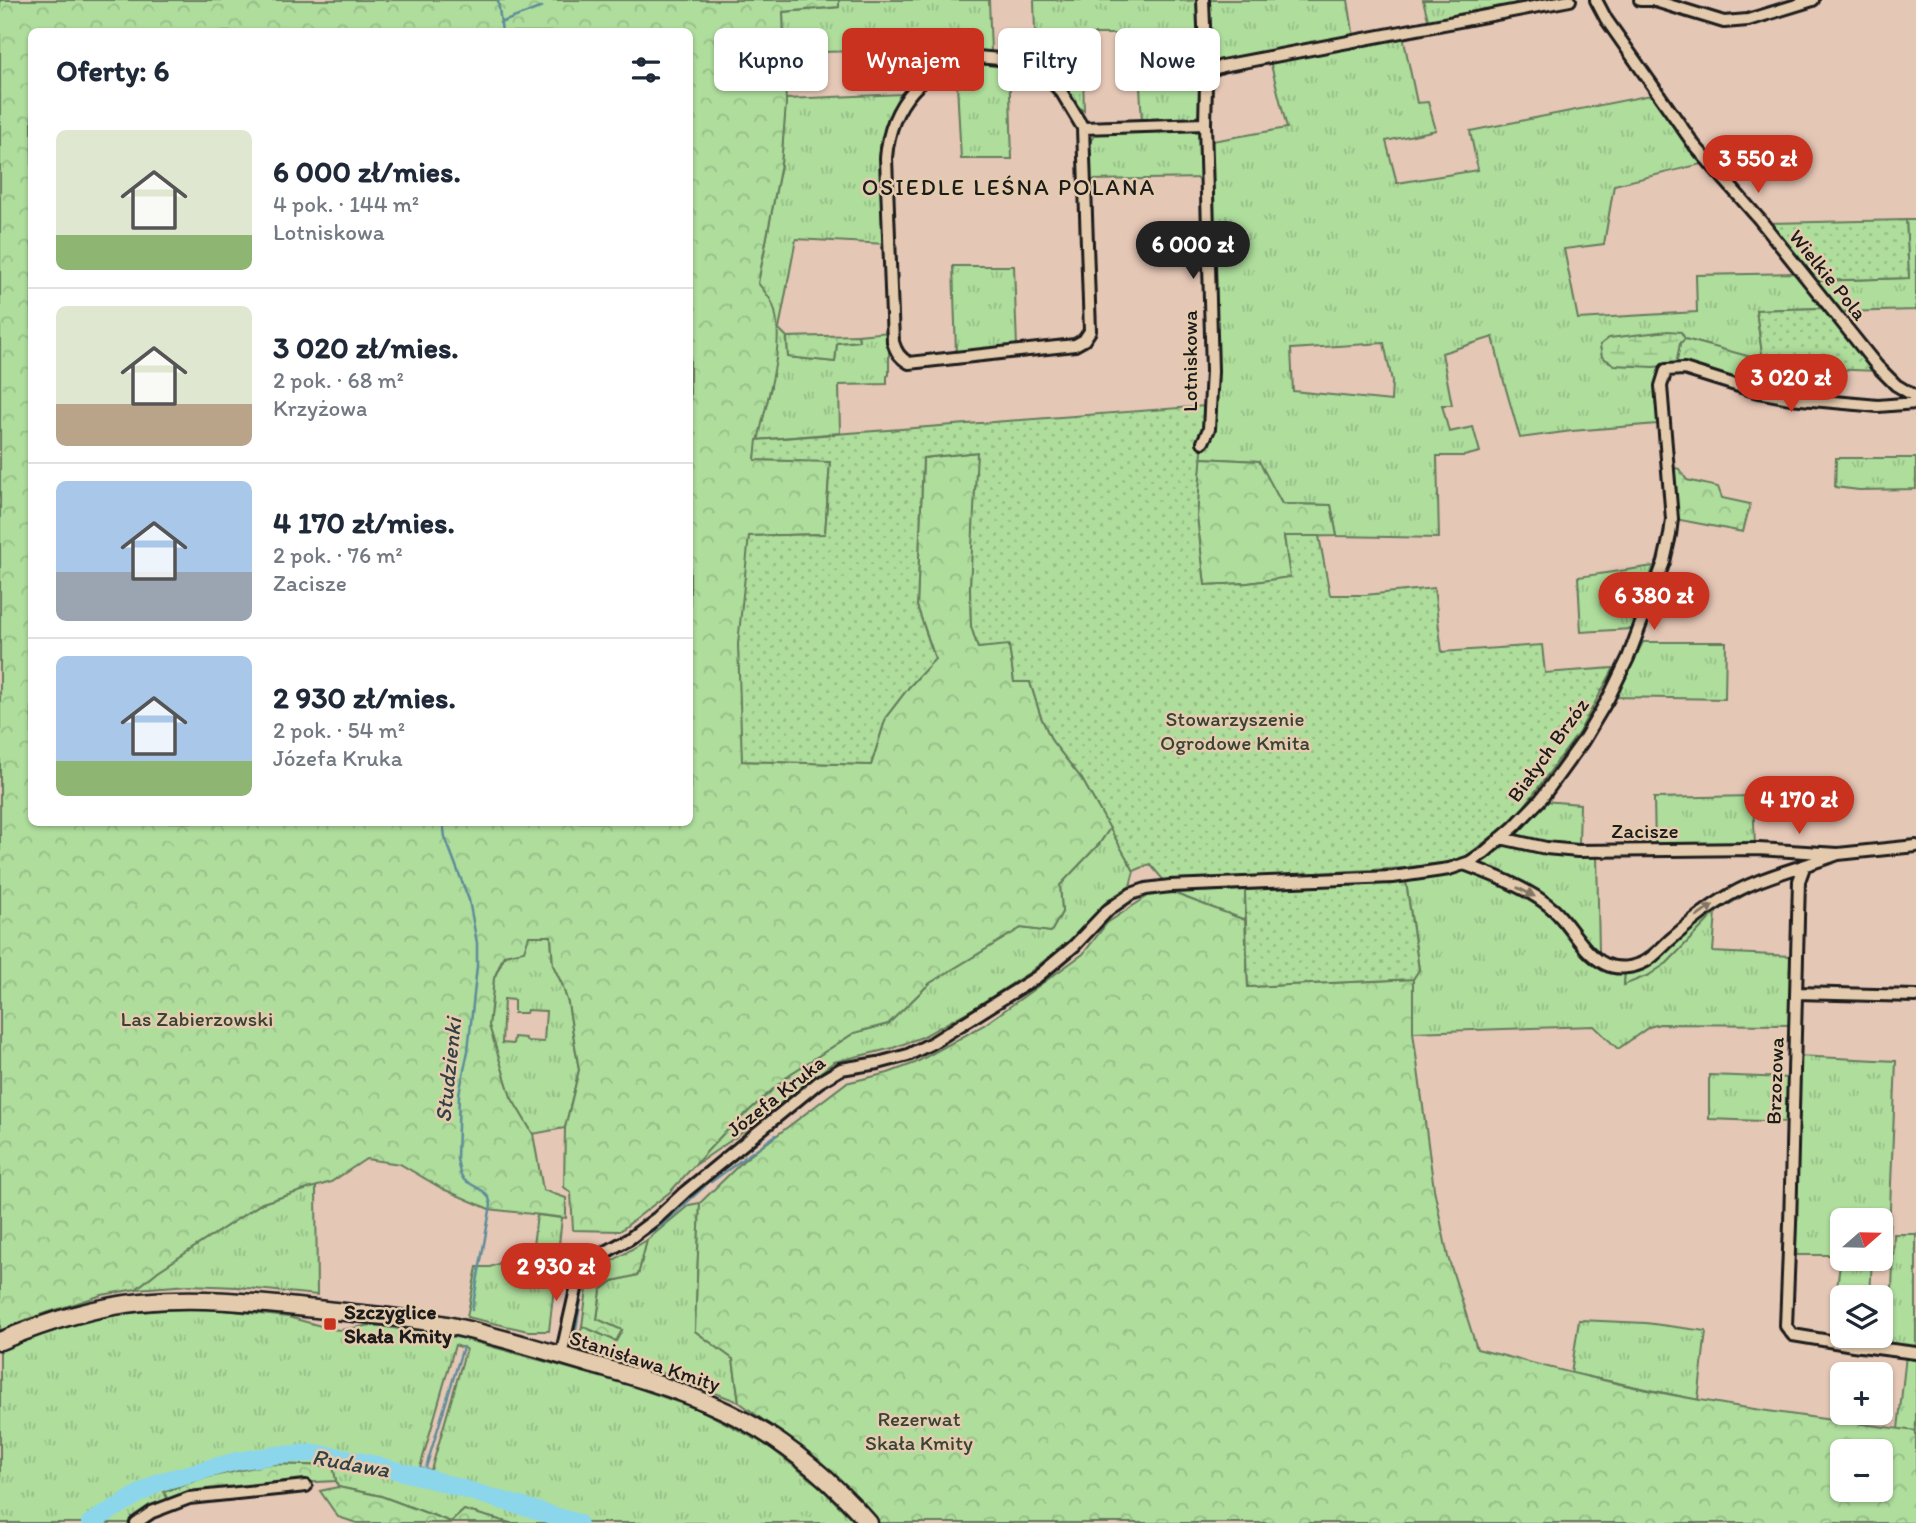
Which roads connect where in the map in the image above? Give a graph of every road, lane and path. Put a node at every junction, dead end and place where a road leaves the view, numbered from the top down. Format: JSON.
{"nodes":[{"id":1,"x":1203,"y":0,"type":"edge"},
{"id":2,"x":1570,"y":0,"type":"edge"},
{"id":3,"x":1596,"y":0,"type":"edge"},
{"id":4,"x":1640,"y":0,"type":"edge"},
{"id":5,"x":1813,"y":0,"type":"edge"},
{"id":6,"x":1204,"y":28,"type":"edge"},
{"id":7,"x":1220,"y":67,"type":"edge"},
{"id":8,"x":1206,"y":91,"type":"edge"},
{"id":9,"x":1205,"y":124,"type":"junction"},
{"id":10,"x":1083,"y":128,"type":"junction"},
{"id":11,"x":1916,"y":397,"type":"edge"},
{"id":12,"x":1916,"y":403,"type":"edge"},
{"id":13,"x":1203,"y":442,"type":"dead end"},
{"id":14,"x":1501,"y":838,"type":"junction"},
{"id":15,"x":1916,"y":846,"type":"edge"},
{"id":16,"x":1838,"y":854,"type":"junction"},
{"id":17,"x":1464,"y":864,"type":"junction"},
{"id":18,"x":1804,"y":867,"type":"junction"},
{"id":19,"x":1151,"y":888,"type":"joint"},
{"id":20,"x":1796,"y":993,"type":"junction"},
{"id":21,"x":1916,"y":996,"type":"edge"},
{"id":22,"x":0,"y":1341,"type":"edge"},
{"id":23,"x":1916,"y":1353,"type":"edge"},
{"id":24,"x":561,"y":1356,"type":"junction"},
{"id":25,"x":306,"y":1486,"type":"dead end"},
{"id":26,"x":136,"y":1523,"type":"edge"},
{"id":27,"x":869,"y":1523,"type":"edge"}],
"edges":[{"from":1,"to":6,"type":"street","name":"Lotniskowa"},
{"from":2,"to":7,"type":"street"},
{"from":3,"to":11,"type":"street","name":"Wielkie Pola"},
{"from":4,"to":5,"type":"street"},
{"from":8,"to":9,"type":"street","name":"Lotniskowa"},
{"from":9,"to":10,"type":"street"},
{"from":9,"to":13,"type":"street","name":"Lotniskowa"},
{"from":10,"to":10,"type":"street"},
{"from":12,"to":14,"type":"street","name":"Białych Brzóz"},
{"from":14,"to":16,"type":"street","name":"Zacisze"},
{"from":14,"to":17,"type":"street","name":"Białych Brzóz"},
{"from":15,"to":16,"type":"street","name":"Zacisze"},
{"from":16,"to":18,"type":"street"},
{"from":17,"to":18,"type":"street","one_way":true},
{"from":17,"to":19,"type":"street","name":"Białych Brzóz"},
{"from":18,"to":20,"type":"street","name":"Brzozowa"},
{"from":19,"to":24,"type":"street","name":"Józefa Kruka"},
{"from":20,"to":21,"type":"street"},
{"from":20,"to":23,"type":"street","name":"Brzozowa"},
{"from":22,"to":24,"type":"main road","name":"Stanisława Kmity"},
{"from":24,"to":27,"type":"main road","name":"Stanisława Kmity"},
{"from":25,"to":26,"type":"street"}]}
